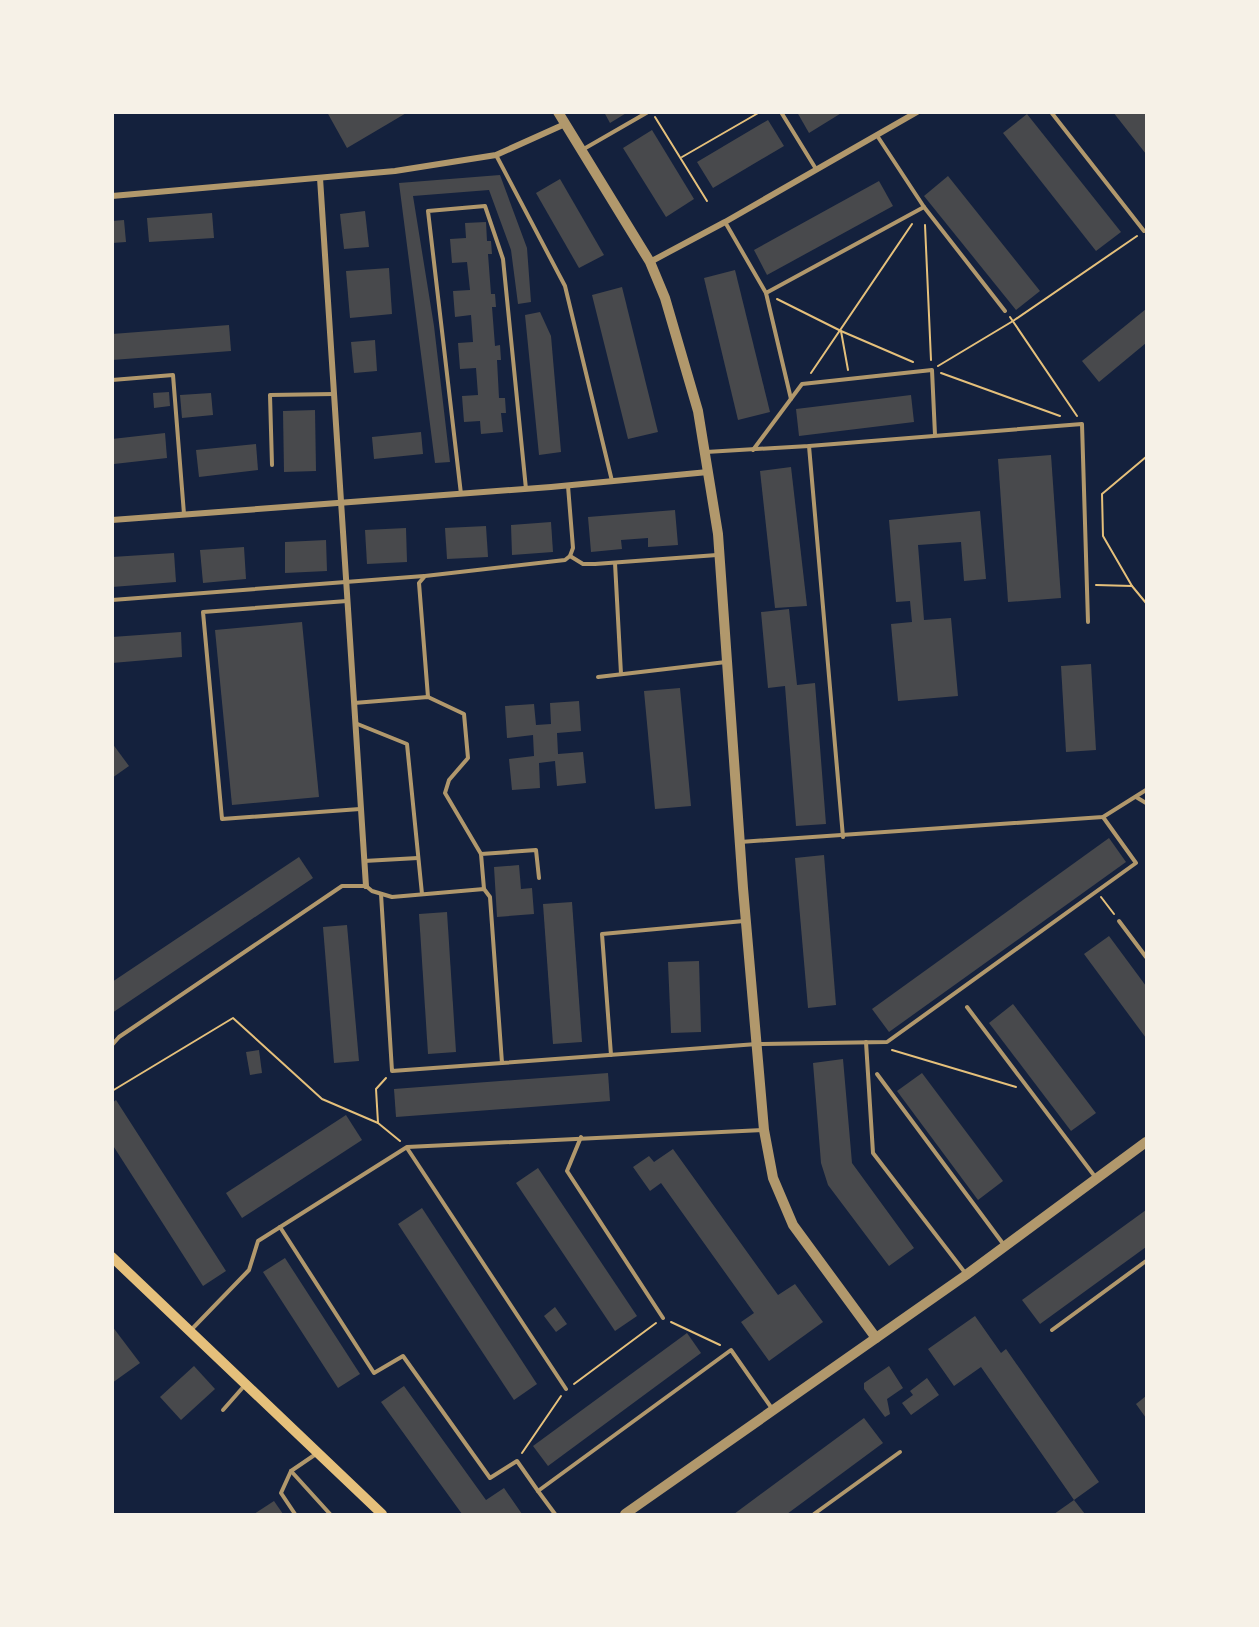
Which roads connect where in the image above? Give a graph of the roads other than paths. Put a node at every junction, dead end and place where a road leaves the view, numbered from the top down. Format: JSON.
{"nodes":[{"id":1,"x":558,"y":112,"type":"edge"},
{"id":2,"x":650,"y":112,"type":"edge"},
{"id":3,"x":781,"y":112,"type":"edge"},
{"id":4,"x":900,"y":112,"type":"edge"},
{"id":5,"x":917,"y":112,"type":"edge"},
{"id":6,"x":1051,"y":112,"type":"edge"},
{"id":7,"x":905,"y":120,"type":"junction"},
{"id":8,"x":565,"y":124,"type":"junction"},
{"id":9,"x":878,"y":136,"type":"junction"},
{"id":10,"x":582,"y":151,"type":"junction"},
{"id":11,"x":496,"y":155,"type":"junction"},
{"id":12,"x":817,"y":170,"type":"junction"},
{"id":13,"x":320,"y":178,"type":"junction"},
{"id":14,"x":112,"y":196,"type":"edge"},
{"id":15,"x":924,"y":207,"type":"junction"},
{"id":16,"x":725,"y":222,"type":"junction"},
{"id":17,"x":1144,"y":231,"type":"road end"},
{"id":18,"x":650,"y":262,"type":"junction"},
{"id":19,"x":766,"y":293,"type":"junction"},
{"id":20,"x":1005,"y":311,"type":"road end"},
{"id":21,"x":112,"y":380,"type":"edge"},
{"id":22,"x":334,"y":394,"type":"junction"},
{"id":23,"x":791,"y":399,"type":"junction"},
{"id":24,"x":934,"y":435,"type":"junction"},
{"id":25,"x":809,"y":446,"type":"junction"},
{"id":26,"x":753,"y":450,"type":"junction"},
{"id":27,"x":705,"y":452,"type":"junction"},
{"id":28,"x":272,"y":465,"type":"dead end"},
{"id":29,"x":708,"y":472,"type":"junction"},
{"id":30,"x":612,"y":481,"type":"junction"},
{"id":31,"x":568,"y":485,"type":"junction"},
{"id":32,"x":526,"y":489,"type":"junction"},
{"id":33,"x":461,"y":494,"type":"junction"},
{"id":34,"x":340,"y":503,"type":"junction"},
{"id":35,"x":184,"y":515,"type":"junction"},
{"id":36,"x":112,"y":520,"type":"edge"},
{"id":37,"x":719,"y":555,"type":"junction"},
{"id":38,"x":570,"y":556,"type":"junction"},
{"id":39,"x":615,"y":563,"type":"junction"},
{"id":40,"x":425,"y":576,"type":"junction"},
{"id":41,"x":346,"y":583,"type":"junction"},
{"id":42,"x":112,"y":600,"type":"edge"},
{"id":43,"x":347,"y":601,"type":"junction"},
{"id":44,"x":1088,"y":622,"type":"dead end"},
{"id":45,"x":727,"y":662,"type":"junction"},
{"id":46,"x":621,"y":674,"type":"junction"},
{"id":47,"x":598,"y":677,"type":"dead end"},
{"id":48,"x":428,"y":697,"type":"junction"},
{"id":49,"x":353,"y":703,"type":"junction"},
{"id":50,"x":355,"y":723,"type":"junction"},
{"id":51,"x":1146,"y":790,"type":"edge"},
{"id":52,"x":1136,"y":796,"type":"junction"},
{"id":53,"x":1146,"y":803,"type":"edge"},
{"id":54,"x":360,"y":809,"type":"junction"},
{"id":55,"x":1102,"y":817,"type":"junction"},
{"id":56,"x":843,"y":837,"type":"junction"},
{"id":57,"x":740,"y":842,"type":"junction"},
{"id":58,"x":481,"y":854,"type":"junction"},
{"id":59,"x":418,"y":858,"type":"junction"},
{"id":60,"x":364,"y":861,"type":"junction"},
{"id":61,"x":538,"y":878,"type":"dead end"},
{"id":62,"x":366,"y":886,"type":"junction"},
{"id":63,"x":484,"y":889,"type":"junction"},
{"id":64,"x":381,"y":894,"type":"junction"},
{"id":65,"x":422,"y":894,"type":"junction"},
{"id":66,"x":746,"y":921,"type":"junction"},
{"id":67,"x":1119,"y":921,"type":"road end"},
{"id":68,"x":1146,"y":957,"type":"edge"},
{"id":69,"x":968,"y":1007,"type":"dead end"},
{"id":70,"x":866,"y":1042,"type":"junction"},
{"id":71,"x":757,"y":1044,"type":"junction"},
{"id":72,"x":112,"y":1045,"type":"edge"},
{"id":73,"x":611,"y":1055,"type":"junction"},
{"id":74,"x":502,"y":1063,"type":"junction"},
{"id":75,"x":877,"y":1074,"type":"dead end"},
{"id":76,"x":764,"y":1130,"type":"junction"},
{"id":77,"x":581,"y":1137,"type":"junction"},
{"id":78,"x":1146,"y":1142,"type":"edge"},
{"id":79,"x":407,"y":1147,"type":"junction"},
{"id":80,"x":1096,"y":1179,"type":"junction"},
{"id":81,"x":280,"y":1227,"type":"junction"},
{"id":82,"x":1004,"y":1246,"type":"junction"},
{"id":83,"x":112,"y":1257,"type":"edge"},
{"id":84,"x":1146,"y":1262,"type":"edge"},
{"id":85,"x":966,"y":1275,"type":"junction"},
{"id":86,"x":663,"y":1318,"type":"road end"},
{"id":87,"x":1052,"y":1330,"type":"dead end"},
{"id":88,"x":189,"y":1332,"type":"junction"},
{"id":89,"x":876,"y":1338,"type":"junction"},
{"id":90,"x":246,"y":1385,"type":"junction"},
{"id":91,"x":566,"y":1389,"type":"road end"},
{"id":92,"x":223,"y":1410,"type":"dead end"},
{"id":93,"x":773,"y":1410,"type":"junction"},
{"id":94,"x":317,"y":1452,"type":"junction"},
{"id":95,"x":900,"y":1452,"type":"dead end"},
{"id":96,"x":291,"y":1471,"type":"junction"},
{"id":97,"x":538,"y":1491,"type":"junction"},
{"id":98,"x":295,"y":1515,"type":"edge"},
{"id":99,"x":330,"y":1515,"type":"edge"},
{"id":100,"x":382,"y":1515,"type":"edge"},
{"id":101,"x":555,"y":1515,"type":"edge"},
{"id":102,"x":625,"y":1515,"type":"edge"},
{"id":103,"x":814,"y":1515,"type":"edge"}],
"edges":[{"from":1,"to":8,"type":"street"},
{"from":2,"to":10,"type":"lane"},
{"from":3,"to":12,"type":"lane"},
{"from":4,"to":7,"type":"lane"},
{"from":5,"to":7,"type":"street"},
{"from":6,"to":17,"type":"lane"},
{"from":7,"to":9,"type":"street"},
{"from":8,"to":10,"type":"street"},
{"from":8,"to":11,"type":"street"},
{"from":9,"to":12,"type":"street"},
{"from":9,"to":15,"type":"lane"},
{"from":10,"to":18,"type":"street"},
{"from":11,"to":13,"type":"street"},
{"from":11,"to":30,"type":"lane"},
{"from":12,"to":16,"type":"street"},
{"from":13,"to":14,"type":"street"},
{"from":13,"to":22,"type":"street"},
{"from":15,"to":19,"type":"lane"},
{"from":15,"to":20,"type":"lane"},
{"from":16,"to":18,"type":"street"},
{"from":16,"to":19,"type":"lane"},
{"from":18,"to":27,"type":"street"},
{"from":19,"to":23,"type":"lane"},
{"from":21,"to":35,"type":"lane"},
{"from":22,"to":28,"type":"lane"},
{"from":22,"to":34,"type":"street"},
{"from":23,"to":24,"type":"lane"},
{"from":23,"to":26,"type":"lane"},
{"from":24,"to":25,"type":"lane"},
{"from":24,"to":44,"type":"lane"},
{"from":25,"to":26,"type":"lane"},
{"from":25,"to":56,"type":"lane"},
{"from":26,"to":27,"type":"lane"},
{"from":27,"to":29,"type":"street"},
{"from":29,"to":30,"type":"street"},
{"from":29,"to":37,"type":"street"},
{"from":30,"to":31,"type":"street"},
{"from":31,"to":32,"type":"street"},
{"from":31,"to":38,"type":"lane"},
{"from":32,"to":33,"type":"street"},
{"from":32,"to":33,"type":"lane"},
{"from":33,"to":34,"type":"street"},
{"from":34,"to":35,"type":"street"},
{"from":34,"to":41,"type":"street"},
{"from":35,"to":36,"type":"street"},
{"from":37,"to":39,"type":"lane"},
{"from":37,"to":45,"type":"street"},
{"from":38,"to":39,"type":"lane"},
{"from":38,"to":40,"type":"lane"},
{"from":39,"to":46,"type":"lane"},
{"from":40,"to":41,"type":"lane"},
{"from":40,"to":48,"type":"lane"},
{"from":41,"to":42,"type":"lane"},
{"from":41,"to":43,"type":"street"},
{"from":43,"to":49,"type":"street"},
{"from":43,"to":54,"type":"lane"},
{"from":45,"to":46,"type":"lane"},
{"from":45,"to":57,"type":"street"},
{"from":46,"to":47,"type":"lane"},
{"from":48,"to":49,"type":"lane"},
{"from":48,"to":58,"type":"lane"},
{"from":49,"to":50,"type":"street"},
{"from":50,"to":54,"type":"street"},
{"from":50,"to":59,"type":"lane"},
{"from":51,"to":52,"type":"lane"},
{"from":52,"to":53,"type":"lane"},
{"from":52,"to":55,"type":"lane"},
{"from":54,"to":60,"type":"street"},
{"from":55,"to":56,"type":"lane"},
{"from":55,"to":70,"type":"lane"},
{"from":56,"to":57,"type":"lane"},
{"from":57,"to":66,"type":"street"},
{"from":58,"to":61,"type":"lane"},
{"from":58,"to":63,"type":"lane"},
{"from":59,"to":60,"type":"lane"},
{"from":59,"to":65,"type":"lane"},
{"from":60,"to":62,"type":"street"},
{"from":62,"to":64,"type":"lane"},
{"from":62,"to":72,"type":"lane"},
{"from":63,"to":65,"type":"lane"},
{"from":63,"to":74,"type":"lane"},
{"from":64,"to":65,"type":"lane"},
{"from":64,"to":74,"type":"lane"},
{"from":66,"to":71,"type":"street"},
{"from":66,"to":73,"type":"lane"},
{"from":67,"to":68,"type":"lane"},
{"from":69,"to":80,"type":"lane"},
{"from":70,"to":71,"type":"lane"},
{"from":70,"to":85,"type":"lane"},
{"from":71,"to":73,"type":"lane"},
{"from":71,"to":76,"type":"street"},
{"from":73,"to":74,"type":"lane"},
{"from":75,"to":82,"type":"lane"},
{"from":76,"to":77,"type":"lane"},
{"from":76,"to":89,"type":"street"},
{"from":77,"to":79,"type":"lane"},
{"from":77,"to":86,"type":"lane"},
{"from":78,"to":80,"type":"street"},
{"from":79,"to":81,"type":"lane"},
{"from":79,"to":91,"type":"lane"},
{"from":80,"to":82,"type":"street"},
{"from":81,"to":88,"type":"lane"},
{"from":81,"to":97,"type":"lane"},
{"from":82,"to":85,"type":"street"},
{"from":83,"to":88,"type":"main road"},
{"from":84,"to":87,"type":"lane"},
{"from":85,"to":89,"type":"street"},
{"from":88,"to":90,"type":"main road"},
{"from":89,"to":93,"type":"street"},
{"from":90,"to":92,"type":"lane"},
{"from":90,"to":94,"type":"main road"},
{"from":93,"to":97,"type":"lane"},
{"from":93,"to":102,"type":"street"},
{"from":94,"to":96,"type":"lane"},
{"from":94,"to":100,"type":"main road"},
{"from":95,"to":103,"type":"lane"},
{"from":96,"to":98,"type":"lane"},
{"from":96,"to":99,"type":"lane"},
{"from":97,"to":101,"type":"lane"}]}
